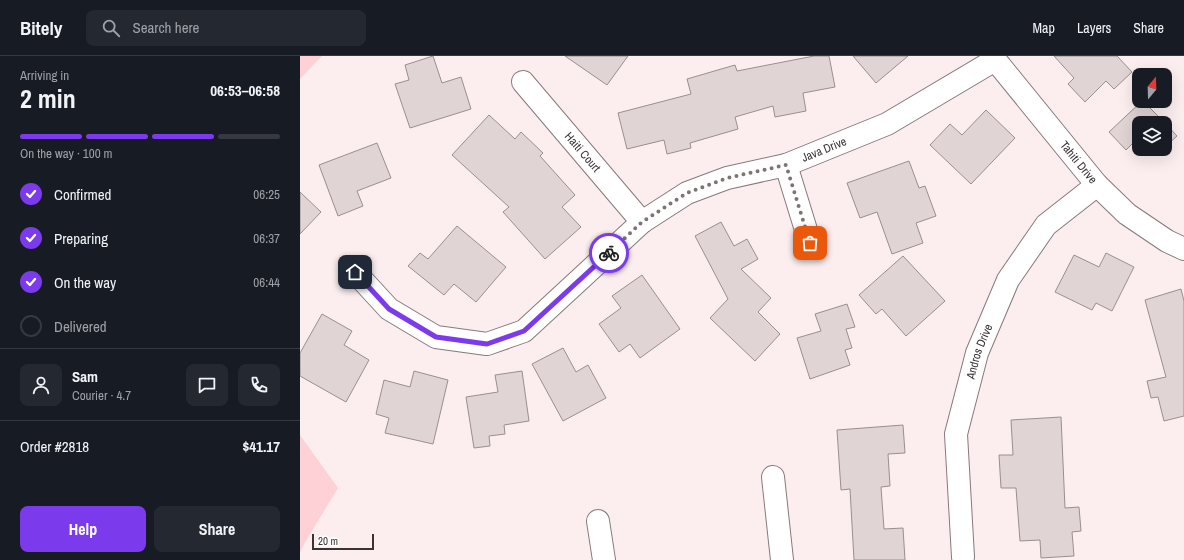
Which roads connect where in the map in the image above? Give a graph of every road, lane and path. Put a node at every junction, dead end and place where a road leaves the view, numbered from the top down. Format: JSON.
{"nodes":[{"id":1,"x":993,"y":58,"type":"edge"},
{"id":2,"x":523,"y":82,"type":"dead end"},
{"id":3,"x":786,"y":165,"type":"junction"},
{"id":4,"x":1097,"y":184,"type":"junction"},
{"id":5,"x":642,"y":222,"type":"junction"},
{"id":6,"x":810,"y":243,"type":"dead end"},
{"id":7,"x":1184,"y":249,"type":"edge"},
{"id":8,"x":355,"y":272,"type":"dead end"},
{"id":9,"x":773,"y":477,"type":"dead end"},
{"id":10,"x":598,"y":522,"type":"dead end"},
{"id":11,"x":963,"y":557,"type":"dead end"},
{"id":12,"x":604,"y":560,"type":"edge"},
{"id":13,"x":782,"y":560,"type":"edge"}],
"edges":[{"from":1,"to":3,"type":"street","name":"Java Drive"},
{"from":1,"to":4,"type":"street","name":"Tahiti Drive"},
{"from":2,"to":5,"type":"street","name":"Haiti Court"},
{"from":3,"to":5,"type":"street","name":"Java Drive"},
{"from":3,"to":6,"type":"street"},
{"from":4,"to":7,"type":"street","name":"Tahiti Drive"},
{"from":4,"to":11,"type":"street","name":"Andros Drive"},
{"from":5,"to":8,"type":"street","name":"Java Drive"},
{"from":9,"to":13,"type":"street"},
{"from":10,"to":12,"type":"street"}]}
